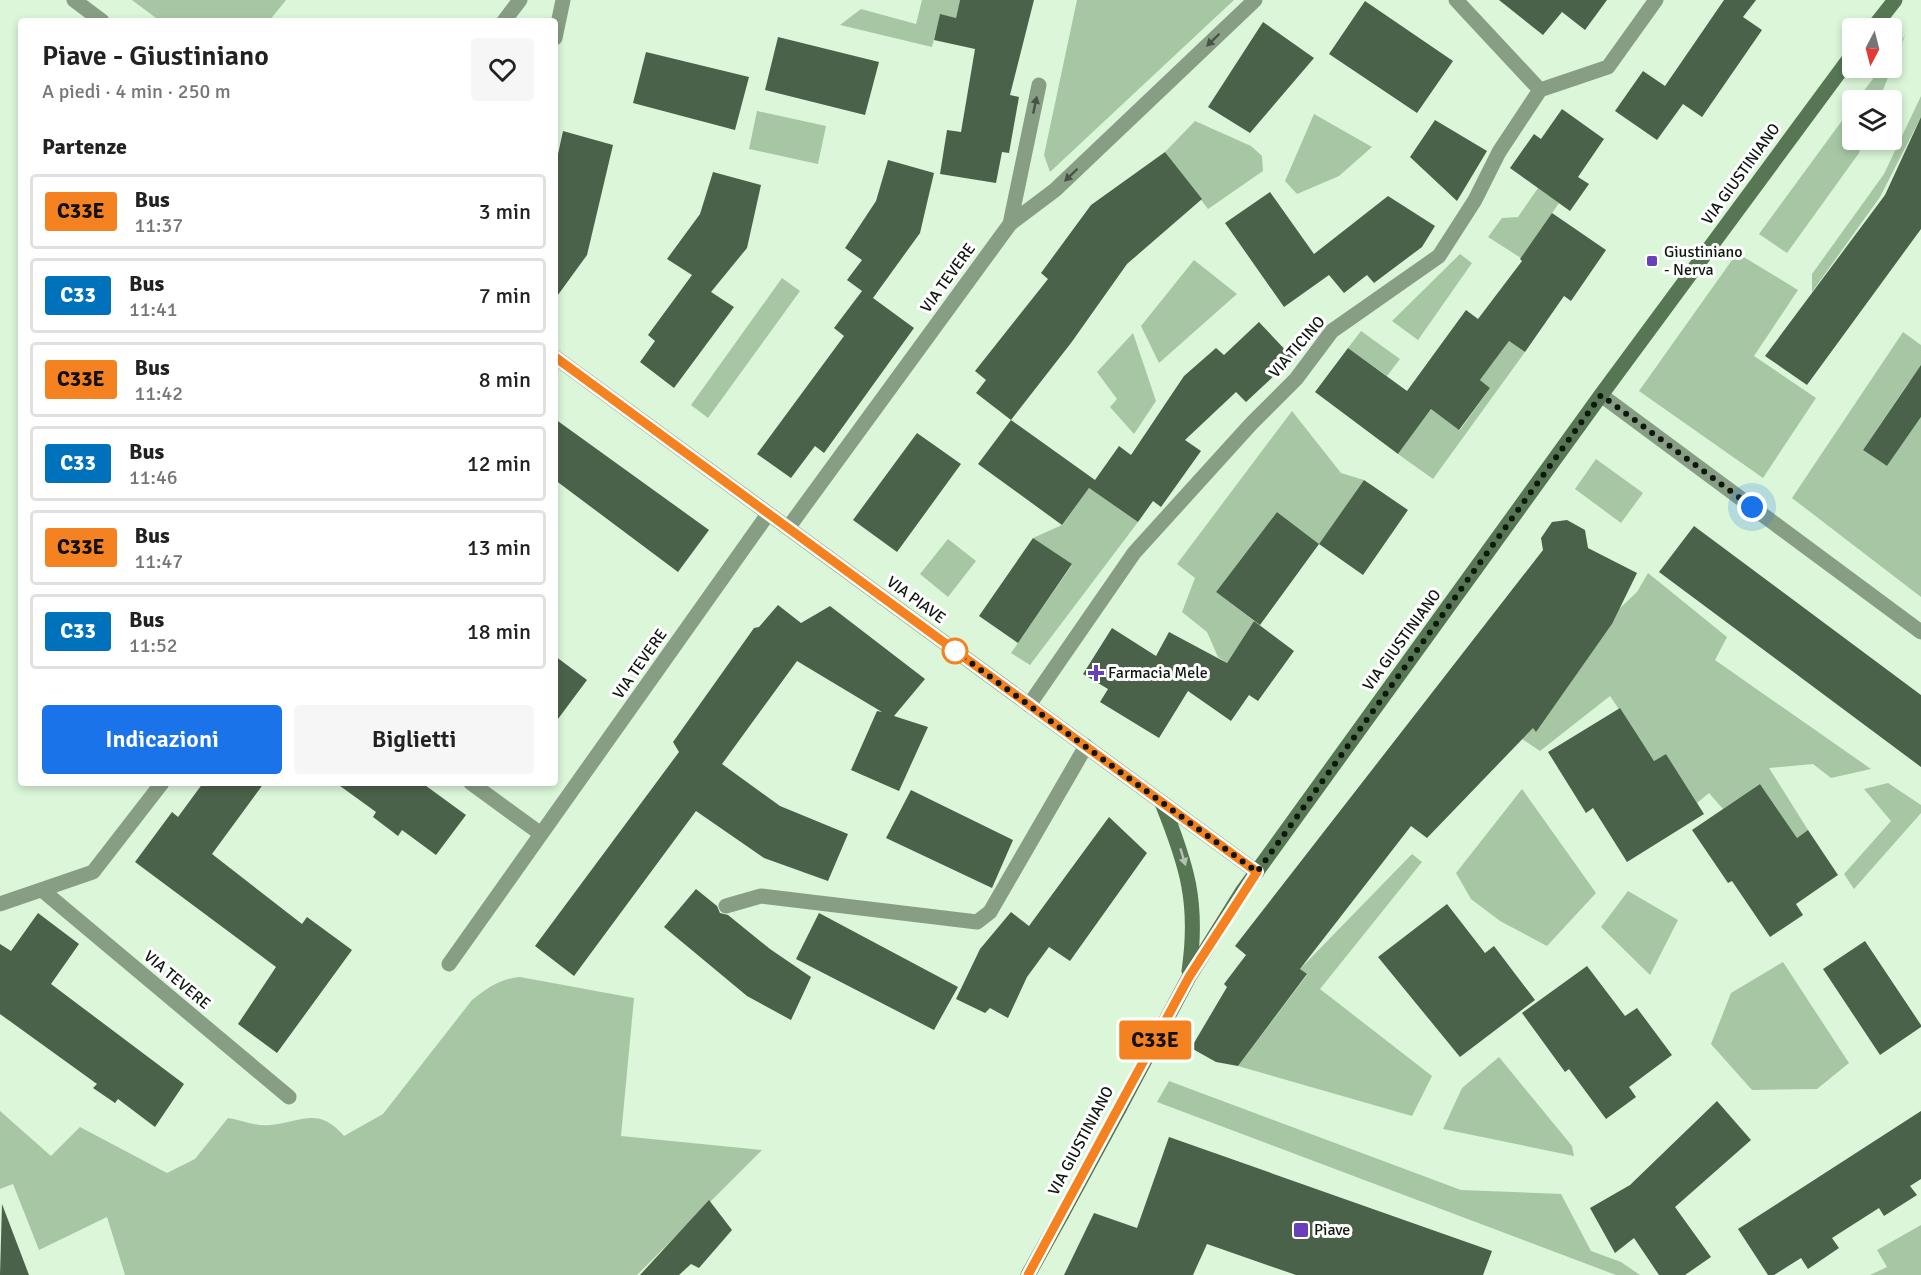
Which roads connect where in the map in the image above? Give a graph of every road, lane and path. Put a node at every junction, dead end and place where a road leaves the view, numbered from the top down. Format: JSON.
{"nodes":[{"id":1,"x":74,"y":0,"type":"edge"},
{"id":2,"x":520,"y":0,"type":"edge"},
{"id":3,"x":563,"y":0,"type":"edge"},
{"id":4,"x":1255,"y":0,"type":"edge"},
{"id":5,"x":1456,"y":0,"type":"edge"},
{"id":6,"x":1656,"y":0,"type":"edge"},
{"id":7,"x":1895,"y":0,"type":"edge"},
{"id":8,"x":98,"y":18,"type":"edge"},
{"id":9,"x":506,"y":18,"type":"edge"},
{"id":10,"x":1881,"y":18,"type":"edge"},
{"id":11,"x":558,"y":24,"type":"edge"},
{"id":12,"x":1842,"y":69,"type":"edge"},
{"id":13,"x":1039,"y":85,"type":"dead end"},
{"id":14,"x":1540,"y":90,"type":"junction"},
{"id":15,"x":1010,"y":224,"type":"junction"},
{"id":16,"x":558,"y":359,"type":"edge"},
{"id":17,"x":1601,"y":395,"type":"junction"},
{"id":18,"x":768,"y":514,"type":"junction"},
{"id":19,"x":788,"y":528,"type":"junction"},
{"id":20,"x":1921,"y":632,"type":"edge"},
{"id":21,"x":1029,"y":705,"type":"junction"},
{"id":22,"x":1086,"y":746,"type":"junction"},
{"id":23,"x":160,"y":786,"type":"edge"},
{"id":24,"x":475,"y":786,"type":"edge"},
{"id":25,"x":1162,"y":802,"type":"junction"},
{"id":26,"x":541,"y":834,"type":"junction"},
{"id":27,"x":1257,"y":872,"type":"junction"},
{"id":28,"x":42,"y":890,"type":"junction"},
{"id":29,"x":0,"y":904,"type":"edge"},
{"id":30,"x":726,"y":906,"type":"dead end"},
{"id":31,"x":449,"y":963,"type":"dead end"},
{"id":32,"x":1189,"y":977,"type":"junction"},
{"id":33,"x":289,"y":1097,"type":"dead end"},
{"id":34,"x":1028,"y":1275,"type":"edge"}],
"edges":[{"from":1,"to":8,"type":"street"},
{"from":2,"to":9,"type":"street"},
{"from":3,"to":11,"type":"street"},
{"from":4,"to":15,"type":"street","name":"VIA TEVERE","one_way":true},
{"from":5,"to":14,"type":"street"},
{"from":6,"to":14,"type":"street"},
{"from":7,"to":10,"type":"main road"},
{"from":12,"to":17,"type":"main road","name":"VIA GIUSTINIANO"},
{"from":15,"to":13,"type":"street","name":"VIA TEVERE","one_way":true},
{"from":14,"to":21,"type":"street","name":"VIA TICINO"},
{"from":15,"to":19,"type":"street","name":"VIA TEVERE"},
{"from":16,"to":18,"type":"street","name":"VIA PIAVE"},
{"from":17,"to":20,"type":"street"},
{"from":17,"to":27,"type":"main road","name":"VIA GIUSTINIANO"},
{"from":18,"to":19,"type":"street","name":"VIA PIAVE"},
{"from":18,"to":26,"type":"street","name":"VIA TEVERE"},
{"from":19,"to":21,"type":"street","name":"VIA PIAVE"},
{"from":21,"to":22,"type":"street","name":"VIA PIAVE"},
{"from":22,"to":25,"type":"street","name":"VIA PIAVE"},
{"from":22,"to":30,"type":"street"},
{"from":23,"to":28,"type":"street"},
{"from":24,"to":26,"type":"street"},
{"from":25,"to":27,"type":"street","name":"VIA PIAVE"},
{"from":25,"to":32,"type":"main road","one_way":true},
{"from":26,"to":31,"type":"street","name":"VIA TEVERE"},
{"from":27,"to":32,"type":"main road","name":"VIA GIUSTINIANO"},
{"from":28,"to":29,"type":"street"},
{"from":28,"to":33,"type":"street","name":"VIA TEVERE"},
{"from":32,"to":34,"type":"main road","name":"VIA GIUSTINIANO","bridge":true}]}
